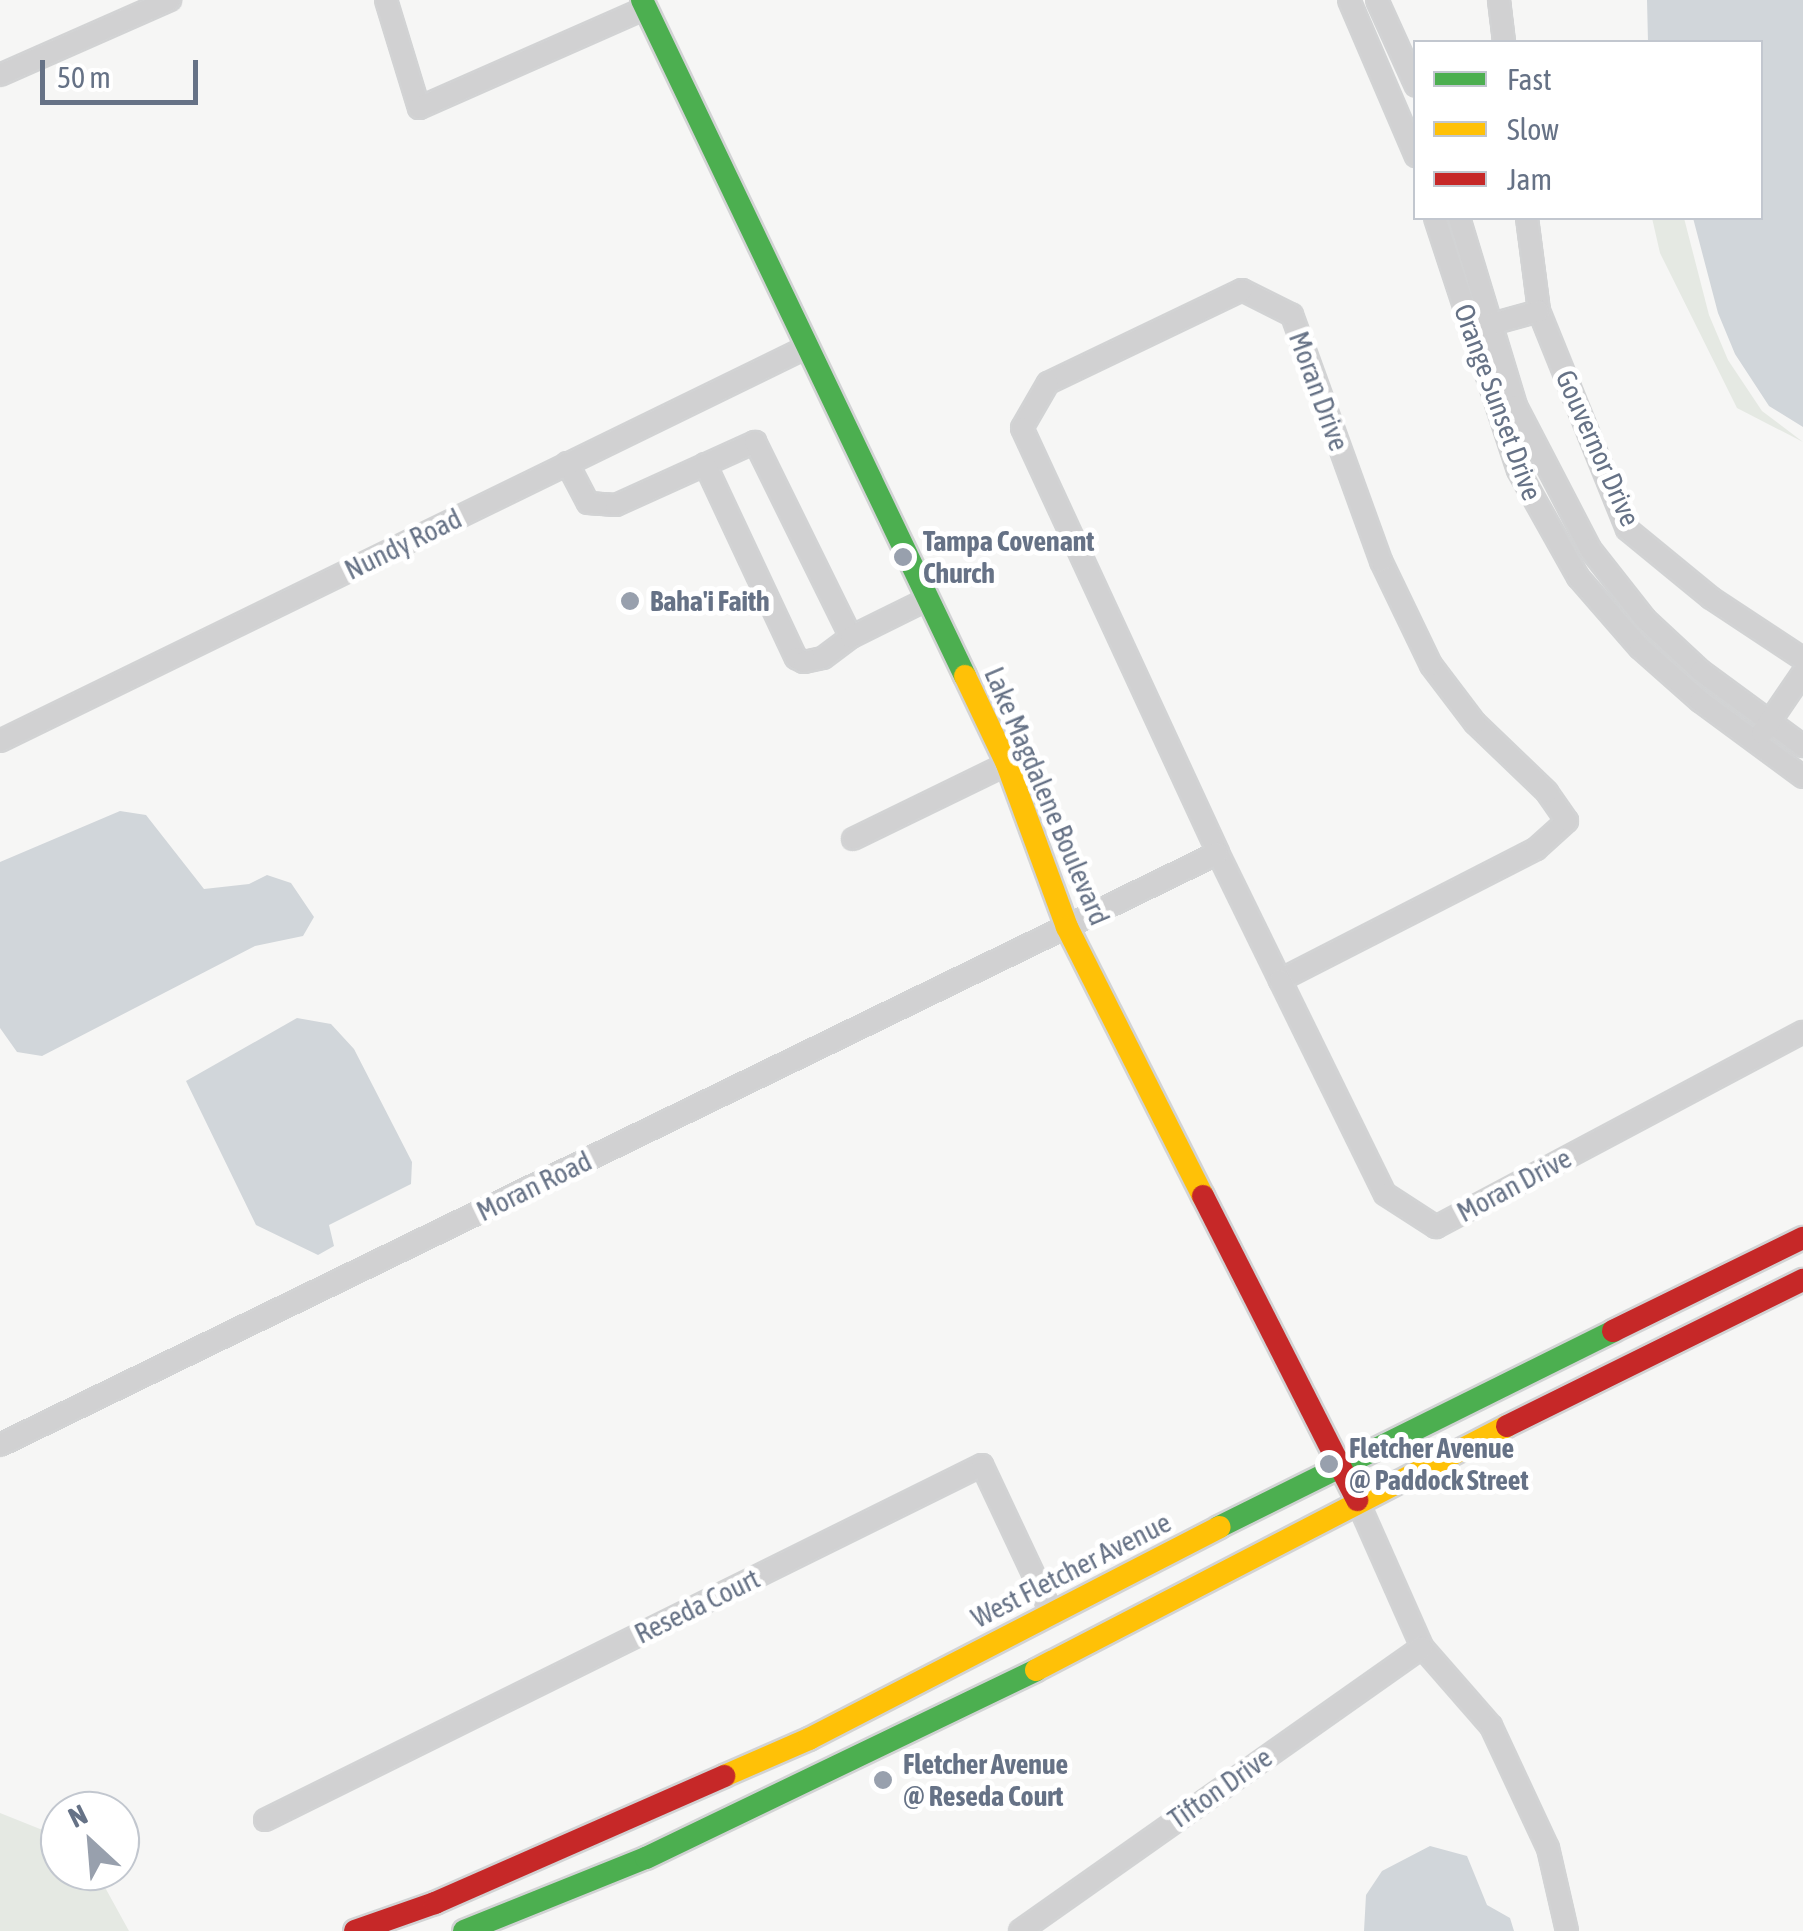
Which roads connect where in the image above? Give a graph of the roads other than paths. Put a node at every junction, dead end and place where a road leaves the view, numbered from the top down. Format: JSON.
{"nodes":[{"id":1,"x":170,"y":0,"type":"edge"},
{"id":2,"x":386,"y":0,"type":"edge"},
{"id":3,"x":1350,"y":0,"type":"edge"},
{"id":4,"x":1377,"y":0,"type":"edge"},
{"id":5,"x":1499,"y":0,"type":"edge"},
{"id":6,"x":644,"y":4,"type":"edge"},
{"id":7,"x":1504,"y":40,"type":"edge"},
{"id":8,"x":0,"y":75,"type":"edge"},
{"id":9,"x":1413,"y":79,"type":"edge"},
{"id":10,"x":1413,"y":149,"type":"edge"},
{"id":11,"x":1435,"y":220,"type":"edge"},
{"id":12,"x":1459,"y":220,"type":"edge"},
{"id":13,"x":1527,"y":220,"type":"edge"},
{"id":14,"x":1540,"y":311,"type":"junction"},
{"id":15,"x":1480,"y":327,"type":"junction"},
{"id":16,"x":807,"y":347,"type":"junction"},
{"id":17,"x":567,"y":464,"type":"junction"},
{"id":18,"x":706,"y":464,"type":"junction"},
{"id":19,"x":928,"y":599,"type":"junction"},
{"id":20,"x":851,"y":637,"type":"junction"},
{"id":21,"x":1803,"y":659,"type":"edge"},
{"id":22,"x":1803,"y":673,"type":"edge"},
{"id":23,"x":1770,"y":721,"type":"junction"},
{"id":24,"x":0,"y":741,"type":"edge"},
{"id":25,"x":1756,"y":741,"type":"junction"},
{"id":26,"x":1803,"y":746,"type":"edge"},
{"id":27,"x":1007,"y":764,"type":"junction"},
{"id":28,"x":1803,"y":776,"type":"edge"},
{"id":29,"x":854,"y":840,"type":"dead end"},
{"id":30,"x":1218,"y":853,"type":"junction"},
{"id":31,"x":1067,"y":927,"type":"junction"},
{"id":32,"x":1280,"y":980,"type":"junction"},
{"id":33,"x":1803,"y":1032,"type":"edge"},
{"id":34,"x":1803,"y":1238,"type":"edge"},
{"id":35,"x":1803,"y":1280,"type":"edge"},
{"id":36,"x":0,"y":1445,"type":"edge"},
{"id":37,"x":1340,"y":1464,"type":"junction"},
{"id":38,"x":1358,"y":1500,"type":"junction"},
{"id":39,"x":1052,"y":1614,"type":"junction"},
{"id":40,"x":1422,"y":1647,"type":"junction"},
{"id":41,"x":265,"y":1820,"type":"dead end"},
{"id":42,"x":355,"y":1931,"type":"edge"},
{"id":43,"x":464,"y":1931,"type":"edge"},
{"id":44,"x":1020,"y":1931,"type":"edge"},
{"id":45,"x":1567,"y":1931,"type":"edge"}],
"edges":[{"from":1,"to":8,"type":"street"},
{"from":2,"to":6,"type":"street"},
{"from":3,"to":10,"type":"street"},
{"from":4,"to":9,"type":"street"},
{"from":5,"to":7,"type":"street"},
{"from":6,"to":16,"type":"main road","name":"Lake Magdalene Boulevard"},
{"from":11,"to":15,"type":"street","name":"Orange Sunset Drive"},
{"from":12,"to":15,"type":"street","name":"Orange Sunset Drive"},
{"from":13,"to":14,"type":"street","name":"Gouvernor Drive"},
{"from":14,"to":15,"type":"street"},
{"from":14,"to":21,"type":"street","name":"Gouvernor Drive"},
{"from":15,"to":23,"type":"street","name":"Orange Sunset Drive"},
{"from":15,"to":25,"type":"street","name":"Orange Sunset Drive"},
{"from":16,"to":17,"type":"street","name":"Nundy Road"},
{"from":16,"to":19,"type":"main road","name":"Lake Magdalene Boulevard"},
{"from":17,"to":18,"type":"street"},
{"from":17,"to":24,"type":"street","name":"Nundy Road"},
{"from":18,"to":20,"type":"street"},
{"from":18,"to":20,"type":"street"},
{"from":19,"to":20,"type":"street"},
{"from":19,"to":27,"type":"main road","name":"Lake Magdalene Boulevard"},
{"from":22,"to":23,"type":"street"},
{"from":23,"to":25,"type":"street"},
{"from":23,"to":26,"type":"street","name":"Orange Sunset Drive"},
{"from":25,"to":28,"type":"street","name":"Orange Sunset Drive"},
{"from":27,"to":29,"type":"street"},
{"from":27,"to":31,"type":"main road","name":"Lake Magdalene Boulevard"},
{"from":30,"to":31,"type":"street","name":"Moran Road"},
{"from":30,"to":32,"type":"street","name":"Moran Drive"},
{"from":30,"to":32,"type":"street","name":"Moran Drive"},
{"from":31,"to":36,"type":"street","name":"Moran Road"},
{"from":31,"to":37,"type":"main road","name":"Lake Magdalene Boulevard"},
{"from":32,"to":33,"type":"street","name":"Moran Drive"},
{"from":34,"to":37,"type":"main road","name":"West Fletcher Avenue"},
{"from":35,"to":38,"type":"main road"},
{"from":37,"to":38,"type":"main road","name":"Lake Magdalene Boulevard"},
{"from":37,"to":39,"type":"main road","name":"West Fletcher Avenue"},
{"from":38,"to":40,"type":"street"},
{"from":38,"to":43,"type":"main road"},
{"from":39,"to":41,"type":"street","name":"Reseda Court"},
{"from":39,"to":42,"type":"main road","name":"West Fletcher Avenue"},
{"from":40,"to":44,"type":"street","name":"Tifton Drive"},
{"from":40,"to":45,"type":"street"}]}
